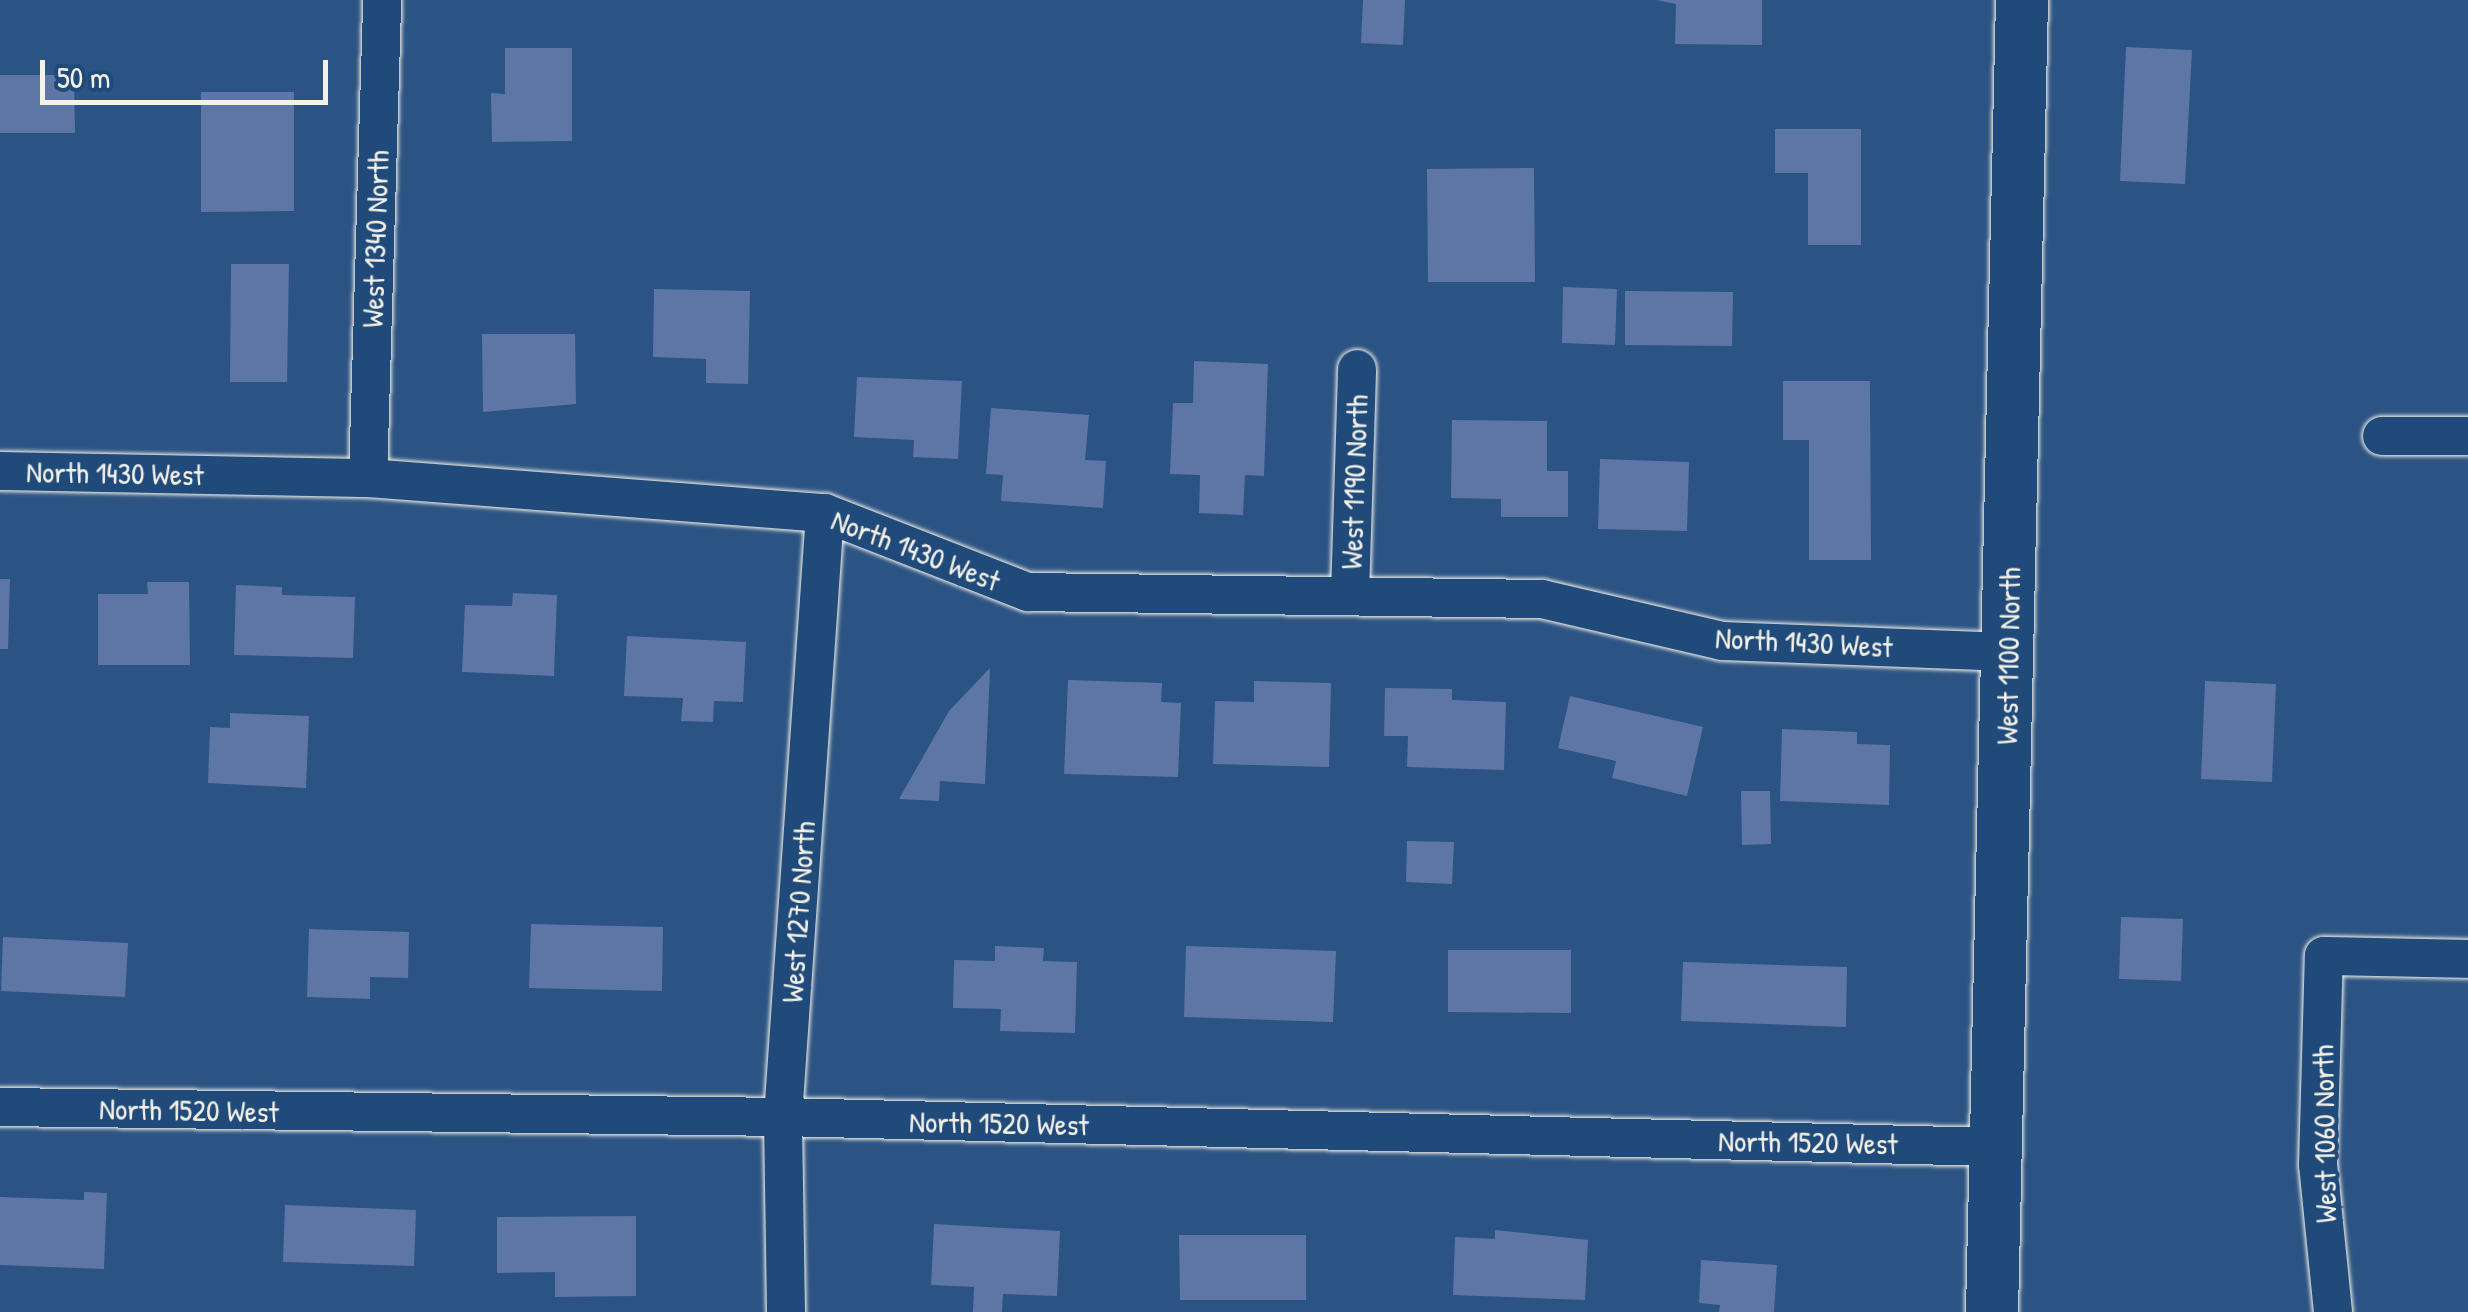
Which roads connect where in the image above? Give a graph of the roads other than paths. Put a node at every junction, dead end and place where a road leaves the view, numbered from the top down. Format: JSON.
{"nodes":[{"id":1,"x":382,"y":0,"type":"edge"},
{"id":2,"x":2022,"y":0,"type":"edge"},
{"id":3,"x":1357,"y":369,"type":"dead end"},
{"id":4,"x":2382,"y":436,"type":"dead end"},
{"id":5,"x":2468,"y":436,"type":"edge"},
{"id":6,"x":0,"y":471,"type":"edge"},
{"id":7,"x":368,"y":478,"type":"junction"},
{"id":8,"x":826,"y":513,"type":"junction"},
{"id":9,"x":1350,"y":596,"type":"junction"},
{"id":10,"x":2008,"y":652,"type":"junction"},
{"id":11,"x":2468,"y":959,"type":"edge"},
{"id":12,"x":0,"y":1107,"type":"edge"},
{"id":13,"x":784,"y":1118,"type":"junction"},
{"id":14,"x":1997,"y":1147,"type":"junction"},
{"id":15,"x":786,"y":1312,"type":"edge"},
{"id":16,"x":1992,"y":1312,"type":"edge"},
{"id":17,"x":2333,"y":1312,"type":"edge"}],
"edges":[{"from":1,"to":7,"type":"street","name":"West 1340 North"},
{"from":2,"to":10,"type":"main road","name":"West 1100 North"},
{"from":3,"to":9,"type":"street","name":"West 1190 North"},
{"from":4,"to":5,"type":"street"},
{"from":6,"to":7,"type":"street","name":"North 1430 West"},
{"from":7,"to":8,"type":"street","name":"North 1430 West"},
{"from":8,"to":9,"type":"street","name":"North 1430 West"},
{"from":8,"to":13,"type":"street","name":"West 1270 North"},
{"from":9,"to":10,"type":"street","name":"North 1430 West"},
{"from":10,"to":14,"type":"main road","name":"West 1100 North"},
{"from":11,"to":17,"type":"street","name":"West 1060 North"},
{"from":12,"to":13,"type":"street","name":"North 1520 West"},
{"from":13,"to":14,"type":"street","name":"North 1520 West"},
{"from":13,"to":15,"type":"street","name":"West 1270 North"},
{"from":14,"to":16,"type":"main road","name":"West 1100 North"}]}
